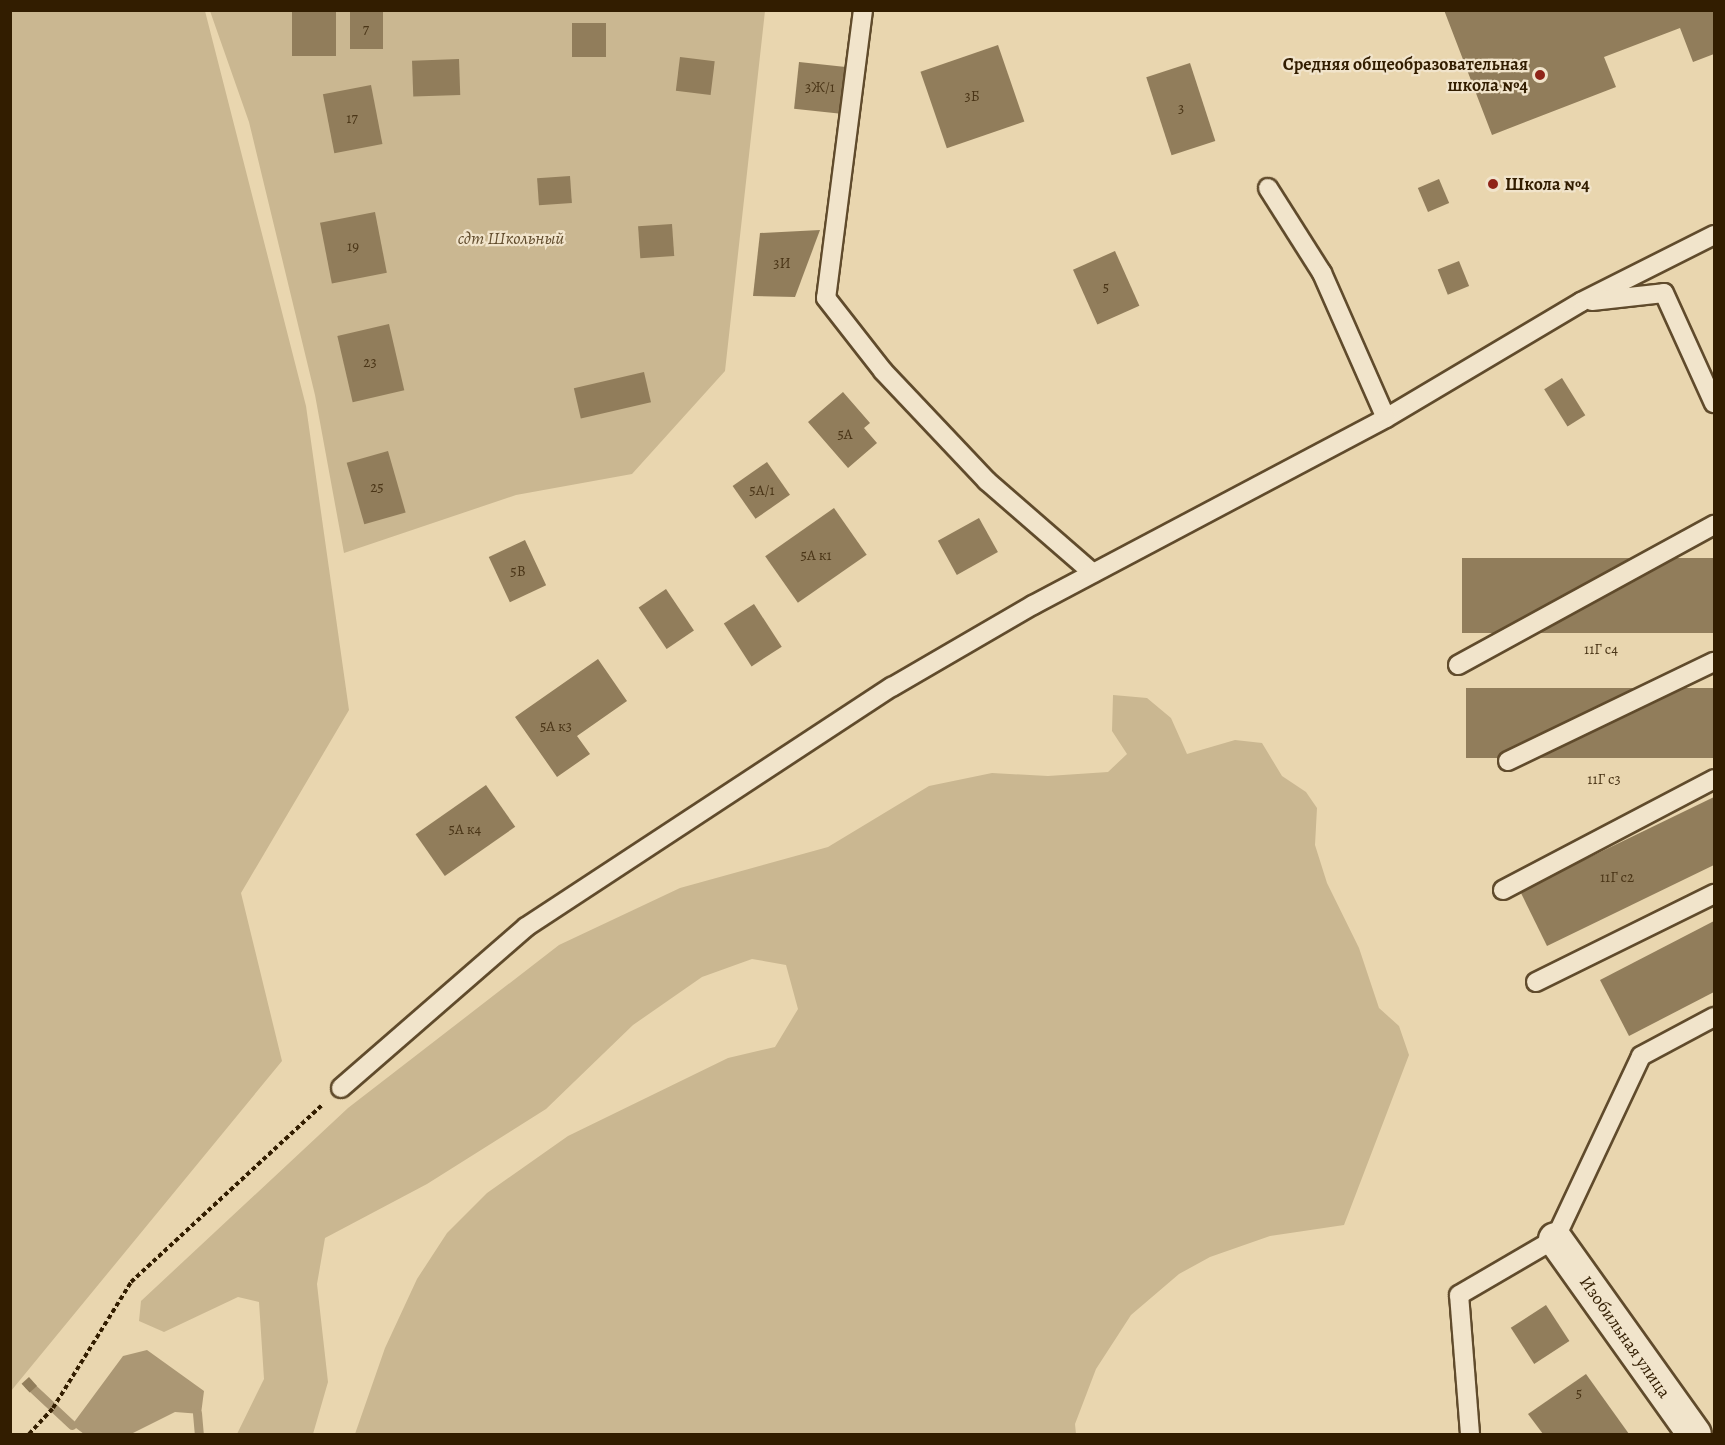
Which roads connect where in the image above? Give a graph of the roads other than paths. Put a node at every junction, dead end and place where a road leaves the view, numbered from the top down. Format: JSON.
{"nodes":[{"id":1,"x":863,"y":10,"type":"edge"},
{"id":2,"x":1268,"y":188,"type":"dead end"},
{"id":3,"x":1714,"y":235,"type":"edge"},
{"id":4,"x":1581,"y":302,"type":"junction"},
{"id":5,"x":1714,"y":403,"type":"edge"},
{"id":6,"x":1386,"y":418,"type":"junction"},
{"id":7,"x":1714,"y":525,"type":"edge"},
{"id":8,"x":1094,"y":573,"type":"junction"},
{"id":9,"x":1714,"y":662,"type":"edge"},
{"id":10,"x":1458,"y":664,"type":"dead end"},
{"id":11,"x":1508,"y":761,"type":"dead end"},
{"id":12,"x":1714,"y":779,"type":"edge"},
{"id":13,"x":1503,"y":890,"type":"dead end"},
{"id":14,"x":1714,"y":894,"type":"edge"},
{"id":15,"x":1536,"y":982,"type":"dead end"},
{"id":16,"x":1714,"y":1017,"type":"edge"},
{"id":17,"x":341,"y":1088,"type":"road end"},
{"id":18,"x":1555,"y":1239,"type":"junction"},
{"id":19,"x":1470,"y":1434,"type":"edge"},
{"id":20,"x":1694,"y":1434,"type":"edge"}],
"edges":[{"from":1,"to":8,"type":"lane"},
{"from":2,"to":6,"type":"lane"},
{"from":3,"to":4,"type":"lane"},
{"from":4,"to":5,"type":"lane"},
{"from":4,"to":6,"type":"lane"},
{"from":6,"to":8,"type":"lane"},
{"from":7,"to":10,"type":"lane"},
{"from":8,"to":17,"type":"lane"},
{"from":9,"to":11,"type":"lane"},
{"from":12,"to":13,"type":"lane"},
{"from":14,"to":15,"type":"lane"},
{"from":16,"to":18,"type":"lane"},
{"from":18,"to":19,"type":"lane"},
{"from":18,"to":20,"type":"street","name":"Изобильная улица"}]}
